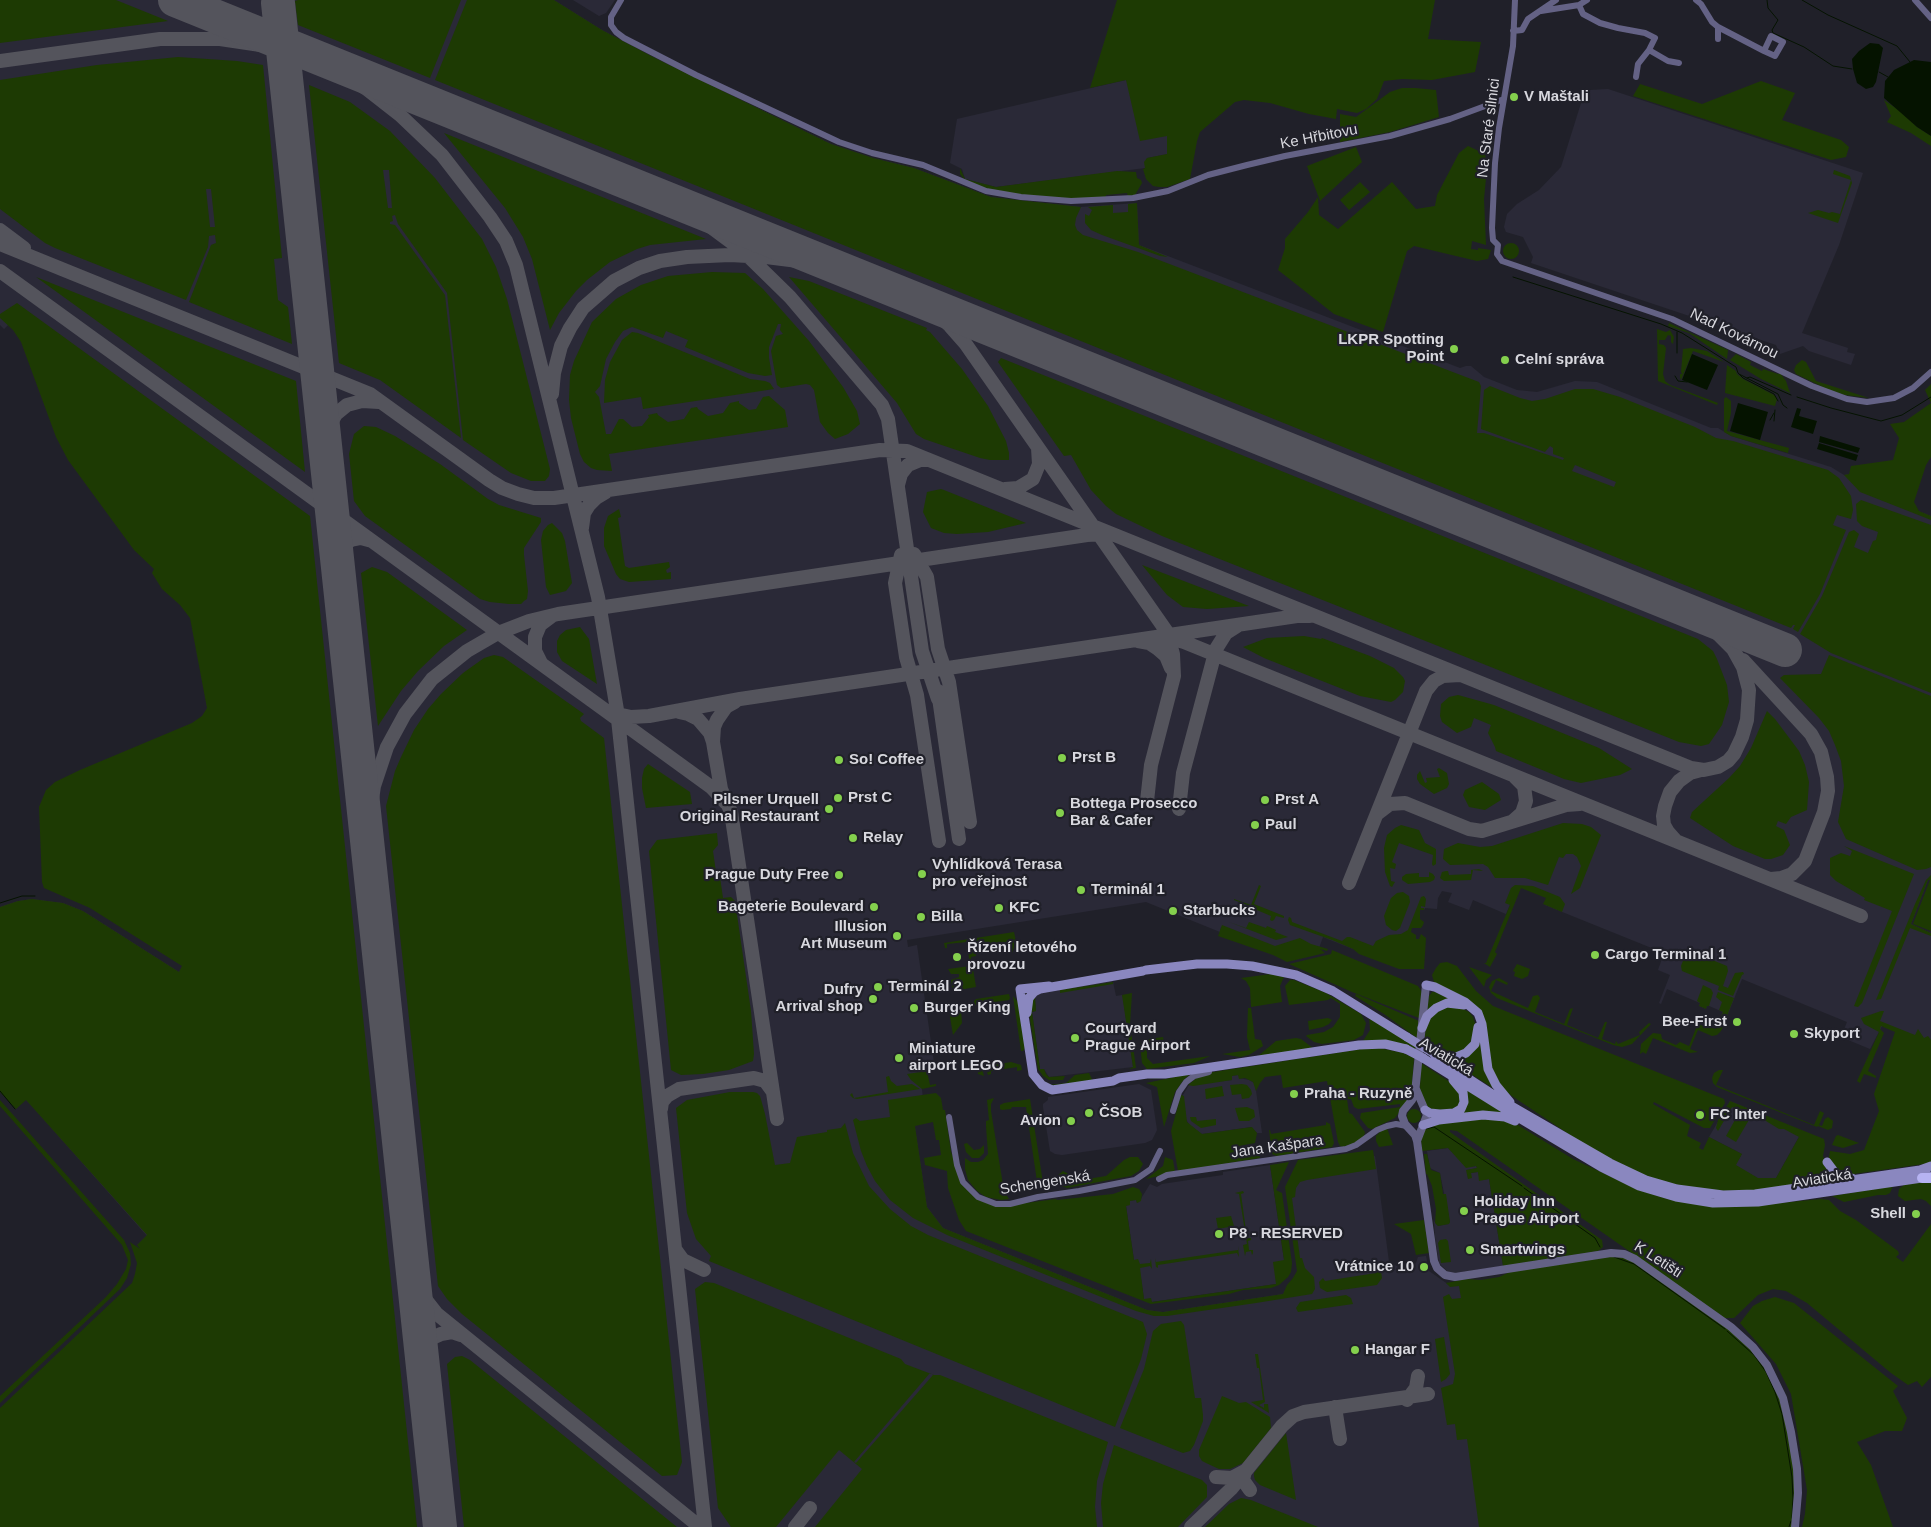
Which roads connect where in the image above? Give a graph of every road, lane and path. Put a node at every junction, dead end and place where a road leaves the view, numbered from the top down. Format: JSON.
{"nodes":[{"id":1,"x":622,"y":0,"type":"edge"},
{"id":2,"x":1515,"y":0,"type":"edge"},
{"id":3,"x":1556,"y":0,"type":"edge"},
{"id":4,"x":1586,"y":0,"type":"edge"},
{"id":5,"x":1696,"y":0,"type":"edge"},
{"id":6,"x":1915,"y":0,"type":"edge"},
{"id":7,"x":1579,"y":5,"type":"junction"},
{"id":8,"x":1565,"y":8,"type":"junction"},
{"id":9,"x":1540,"y":12,"type":"junction"},
{"id":10,"x":1931,"y":18,"type":"edge"},
{"id":11,"x":1718,"y":28,"type":"junction"},
{"id":12,"x":1522,"y":30,"type":"junction"},
{"id":13,"x":1513,"y":31,"type":"junction"},
{"id":14,"x":1718,"y":39,"type":"dead end"},
{"id":15,"x":1513,"y":46,"type":"junction"},
{"id":16,"x":1649,"y":50,"type":"junction"},
{"id":17,"x":1764,"y":50,"type":"dead end"},
{"id":18,"x":1679,"y":63,"type":"dead end"},
{"id":19,"x":1636,"y":77,"type":"dead end"},
{"id":20,"x":1504,"y":99,"type":"junction"},
{"id":21,"x":1498,"y":257,"type":"joint"},
{"id":22,"x":1931,"y":372,"type":"edge"},
{"id":23,"x":1426,"y":985,"type":"junction"},
{"id":24,"x":1464,"y":1005,"type":"junction"},
{"id":25,"x":1422,"y":1028,"type":"junction"},
{"id":26,"x":1433,"y":1052,"type":"junction"},
{"id":27,"x":1236,"y":1063,"type":"junction"},
{"id":28,"x":1440,"y":1068,"type":"junction"},
{"id":29,"x":1416,"y":1088,"type":"junction"},
{"id":30,"x":1513,"y":1105,"type":"junction"},
{"id":31,"x":1424,"y":1108,"type":"junction"},
{"id":32,"x":1405,"y":1110,"type":"junction"},
{"id":33,"x":1173,"y":1111,"type":"dead end"},
{"id":34,"x":949,"y":1116,"type":"dead end"},
{"id":35,"x":1392,"y":1124,"type":"junction"},
{"id":36,"x":1422,"y":1126,"type":"junction"},
{"id":37,"x":1408,"y":1127,"type":"junction"},
{"id":38,"x":1418,"y":1145,"type":"junction"},
{"id":39,"x":1565,"y":1146,"type":"junction"},
{"id":40,"x":1160,"y":1151,"type":"dead end"},
{"id":41,"x":1827,"y":1162,"type":"dead end"},
{"id":42,"x":1931,"y":1168,"type":"edge"},
{"id":43,"x":1926,"y":1175,"type":"edge"},
{"id":44,"x":1159,"y":1178,"type":"dead end"},
{"id":45,"x":1863,"y":1179,"type":"junction"},
{"id":46,"x":1795,"y":1527,"type":"edge"}],
"edges":[{"from":1,"to":20,"type":"street","name":"Ke Hřbitovu"},
{"from":2,"to":13,"type":"street","name":"Na Staré silnici"},
{"from":3,"to":8,"type":"street"},
{"from":3,"to":9,"type":"street"},
{"from":4,"to":7,"type":"street"},
{"from":5,"to":11,"type":"street"},
{"from":6,"to":10,"type":"street"},
{"from":7,"to":8,"type":"street"},
{"from":7,"to":16,"type":"street"},
{"from":8,"to":9,"type":"street"},
{"from":9,"to":12,"type":"street"},
{"from":11,"to":14,"type":"street"},
{"from":11,"to":17,"type":"street"},
{"from":12,"to":13,"type":"street"},
{"from":12,"to":15,"type":"street"},
{"from":13,"to":15,"type":"street","name":"Na Staré silnici"},
{"from":15,"to":20,"type":"street","name":"Na Staré silnici"},
{"from":16,"to":18,"type":"street"},
{"from":16,"to":19,"type":"street"},
{"from":20,"to":21,"type":"street","name":"Na Staré silnici"},
{"from":21,"to":22,"type":"street","name":"Nad Kovárnou"},
{"from":23,"to":24,"type":"main road"},
{"from":23,"to":25,"type":"street","name":"K Letišti"},
{"from":23,"to":30,"type":"main road"},
{"from":24,"to":25,"type":"main road"},
{"from":24,"to":26,"type":"main road"},
{"from":25,"to":29,"type":"street","name":"K Letišti"},
{"from":26,"to":27,"type":"main road","name":"Aviatická","bridge":true},
{"from":26,"to":30,"type":"main road","name":"Aviatická"},
{"from":27,"to":28,"type":"main road","name":"Aviatická","bridge":true},
{"from":27,"to":33,"type":"street"},
{"from":28,"to":31,"type":"main road"},
{"from":28,"to":39,"type":"main road","name":"Aviatická"},
{"from":29,"to":31,"type":"street","name":"K Letišti"},
{"from":29,"to":32,"type":"street","name":"K Letišti"},
{"from":30,"to":45,"type":"main road","name":"Aviatická"},
{"from":31,"to":32,"type":"street"},
{"from":31,"to":36,"type":"street","name":"K Letišti"},
{"from":32,"to":35,"type":"street","name":"Jana Kašpara"},
{"from":32,"to":37,"type":"street","name":"K Letišti"},
{"from":34,"to":40,"type":"street","name":"Schengenská"},
{"from":35,"to":37,"type":"street"},
{"from":35,"to":44,"type":"street","name":"Jana Kašpara"},
{"from":36,"to":37,"type":"street"},
{"from":36,"to":38,"type":"street","name":"K Letišti"},
{"from":36,"to":39,"type":"main road"},
{"from":37,"to":38,"type":"street","name":"K Letišti"},
{"from":38,"to":46,"type":"street","name":"K Letišti"},
{"from":39,"to":43,"type":"main road","name":"Aviatická"},
{"from":41,"to":45,"type":"main road"},
{"from":42,"to":43,"type":"main road","name":"Aviatická"},
{"from":43,"to":45,"type":"main road","name":"Aviatická"}]}
